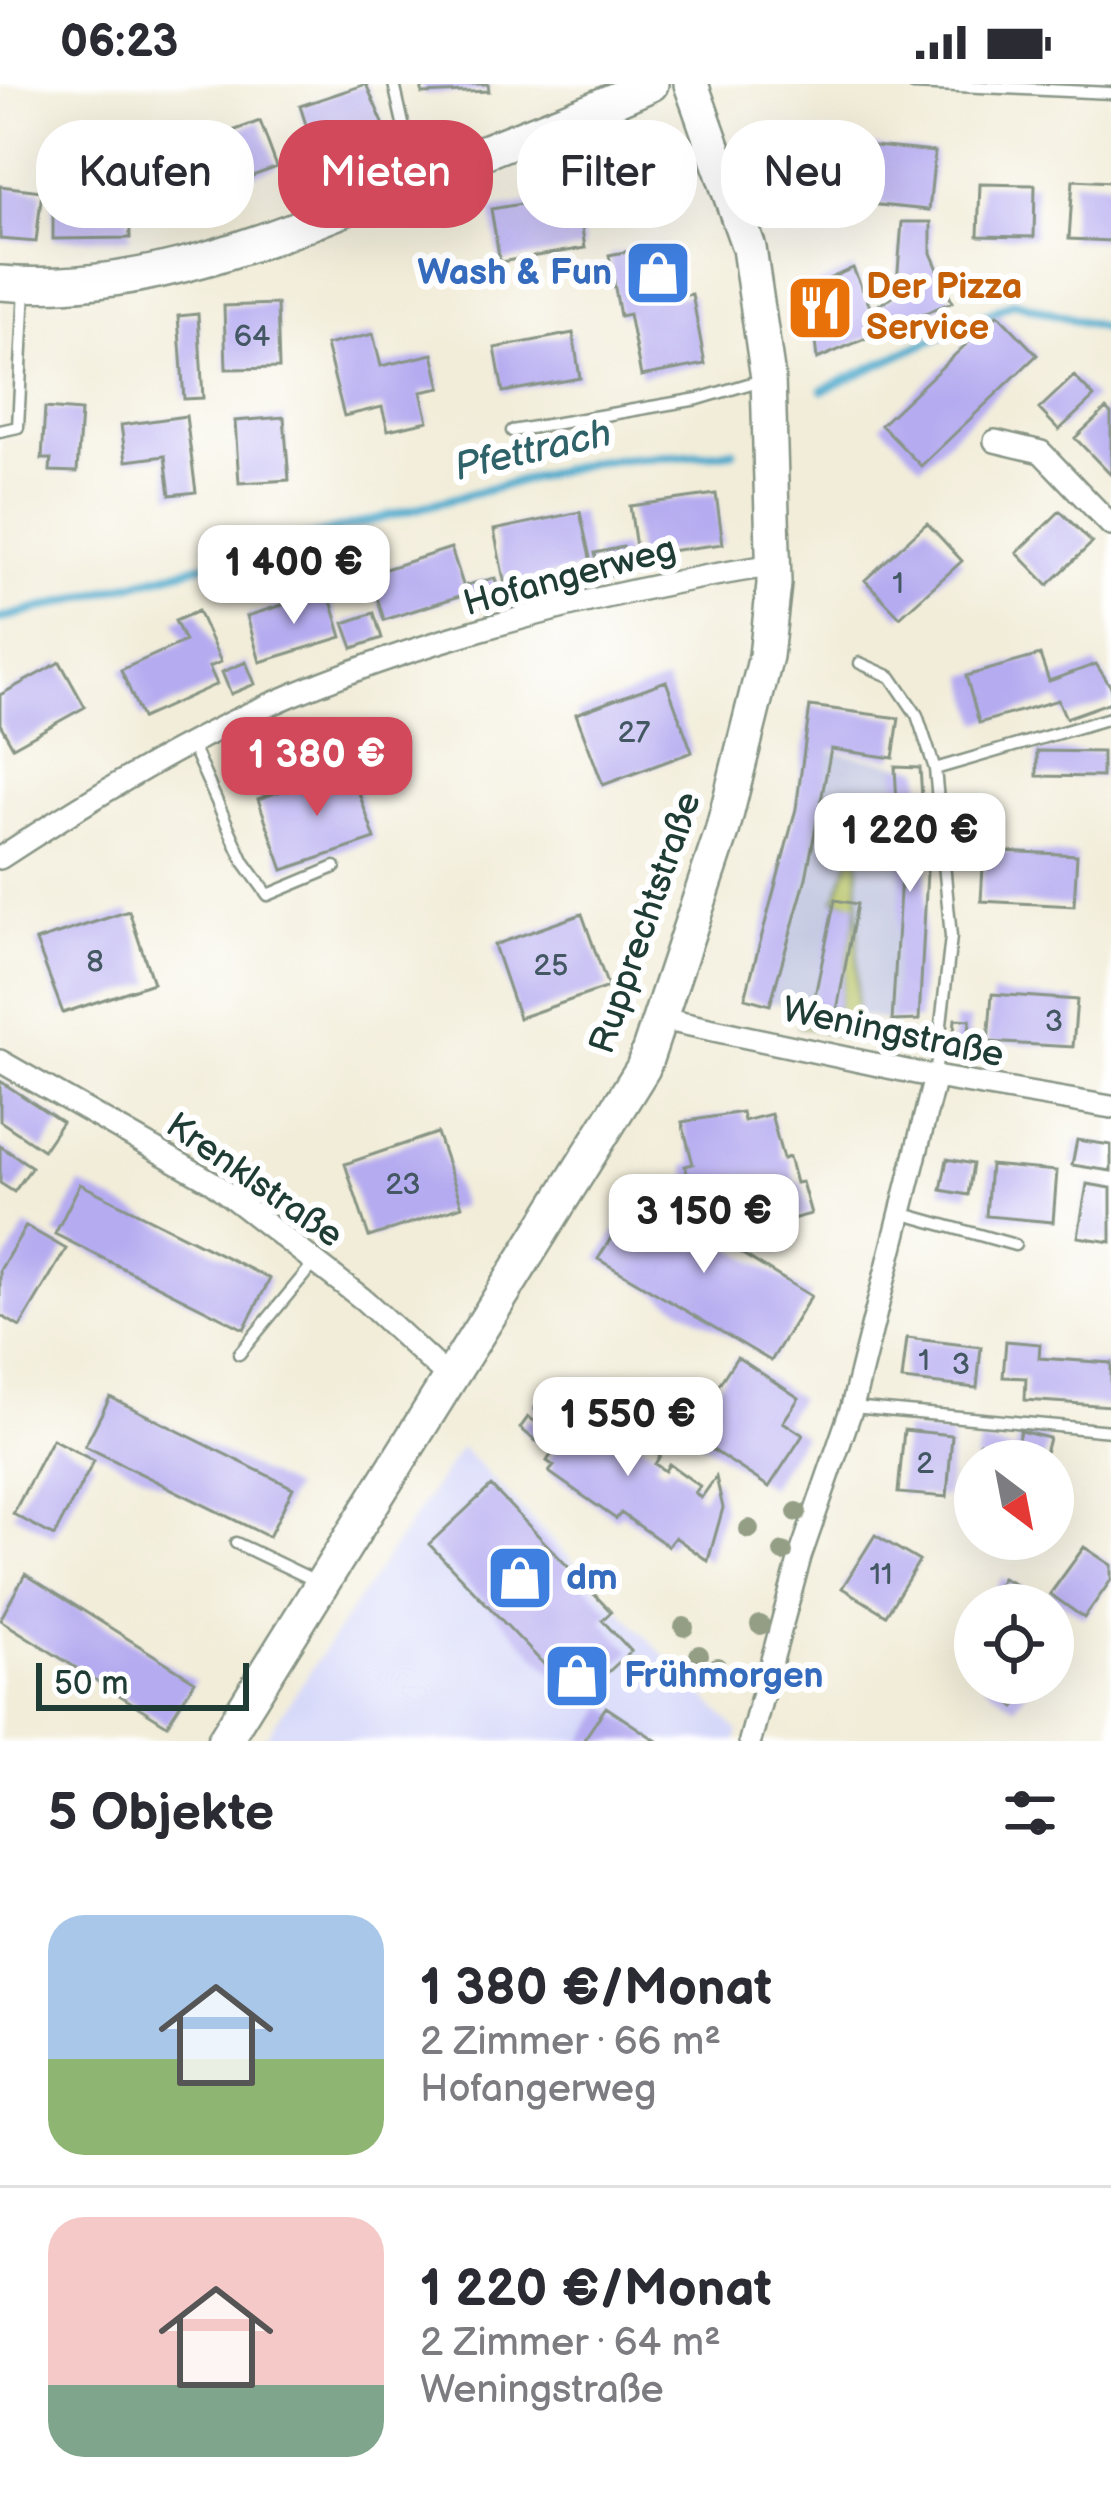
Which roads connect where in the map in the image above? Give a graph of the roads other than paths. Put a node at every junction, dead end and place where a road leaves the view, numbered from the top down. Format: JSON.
{"nodes":[{"id":1,"x":394,"y":84,"type":"edge"},
{"id":2,"x":651,"y":84,"type":"edge"},
{"id":3,"x":691,"y":84,"type":"edge"},
{"id":4,"x":913,"y":84,"type":"edge"},
{"id":5,"x":1111,"y":93,"type":"edge"},
{"id":6,"x":402,"y":120,"type":"edge"},
{"id":7,"x":493,"y":148,"type":"edge"},
{"id":8,"x":295,"y":228,"type":"edge"},
{"id":9,"x":13,"y":284,"type":"edge"},
{"id":10,"x":768,"y":378,"type":"junction"},
{"id":11,"x":0,"y":431,"type":"edge"},
{"id":12,"x":512,"y":431,"type":"dead end"},
{"id":13,"x":995,"y":441,"type":"dead end"},
{"id":14,"x":1111,"y":524,"type":"edge"},
{"id":15,"x":776,"y":566,"type":"junction"},
{"id":16,"x":860,"y":663,"type":"dead end"},
{"id":17,"x":1110,"y":718,"type":"edge"},
{"id":18,"x":190,"y":743,"type":"junction"},
{"id":19,"x":935,"y":769,"type":"junction"},
{"id":20,"x":0,"y":858,"type":"edge"},
{"id":21,"x":335,"y":867,"type":"dead end"},
{"id":22,"x":662,"y":1019,"type":"junction"},
{"id":23,"x":0,"y":1060,"type":"edge"},
{"id":24,"x":935,"y":1077,"type":"junction"},
{"id":25,"x":1111,"y":1107,"type":"edge"},
{"id":26,"x":904,"y":1214,"type":"junction"},
{"id":27,"x":1016,"y":1245,"type":"dead end"},
{"id":28,"x":314,"y":1263,"type":"junction"},
{"id":29,"x":239,"y":1354,"type":"dead end"},
{"id":30,"x":451,"y":1380,"type":"junction"},
{"id":31,"x":852,"y":1407,"type":"junction"},
{"id":32,"x":1111,"y":1431,"type":"edge"},
{"id":33,"x":236,"y":1543,"type":"dead end"},
{"id":34,"x":323,"y":1584,"type":"junction"},
{"id":35,"x":224,"y":1741,"type":"edge"},
{"id":36,"x":750,"y":1741,"type":"edge"}],
"edges":[{"from":1,"to":6,"type":"lane"},
{"from":2,"to":7,"type":"main road"},
{"from":3,"to":10,"type":"main road","name":"Rupprechtstraße"},
{"from":4,"to":5,"type":"lane"},
{"from":8,"to":9,"type":"main road"},
{"from":9,"to":11,"type":"lane"},
{"from":10,"to":12,"type":"lane"},
{"from":10,"to":15,"type":"main road","name":"Rupprechtstraße"},
{"from":13,"to":14,"type":"street"},
{"from":15,"to":18,"type":"street","name":"Hofangerweg"},
{"from":15,"to":22,"type":"main road","name":"Rupprechtstraße"},
{"from":16,"to":19,"type":"lane"},
{"from":17,"to":19,"type":"lane"},
{"from":18,"to":20,"type":"street","name":"Hofangerweg"},
{"from":18,"to":21,"type":"lane"},
{"from":19,"to":24,"type":"lane"},
{"from":22,"to":24,"type":"street","name":"Weningstraße"},
{"from":22,"to":30,"type":"main road","name":"Rupprechtstraße"},
{"from":23,"to":28,"type":"street","name":"Krenklstraße"},
{"from":24,"to":25,"type":"street","name":"Weningstraße"},
{"from":24,"to":26,"type":"street"},
{"from":26,"to":27,"type":"lane"},
{"from":26,"to":31,"type":"street"},
{"from":28,"to":29,"type":"lane"},
{"from":28,"to":30,"type":"street","name":"Krenklstraße"},
{"from":30,"to":34,"type":"main road","name":"Rupprechtstraße"},
{"from":31,"to":32,"type":"lane"},
{"from":31,"to":36,"type":"street"},
{"from":33,"to":34,"type":"lane"},
{"from":34,"to":35,"type":"main road","name":"Rupprechtstraße"}]}
